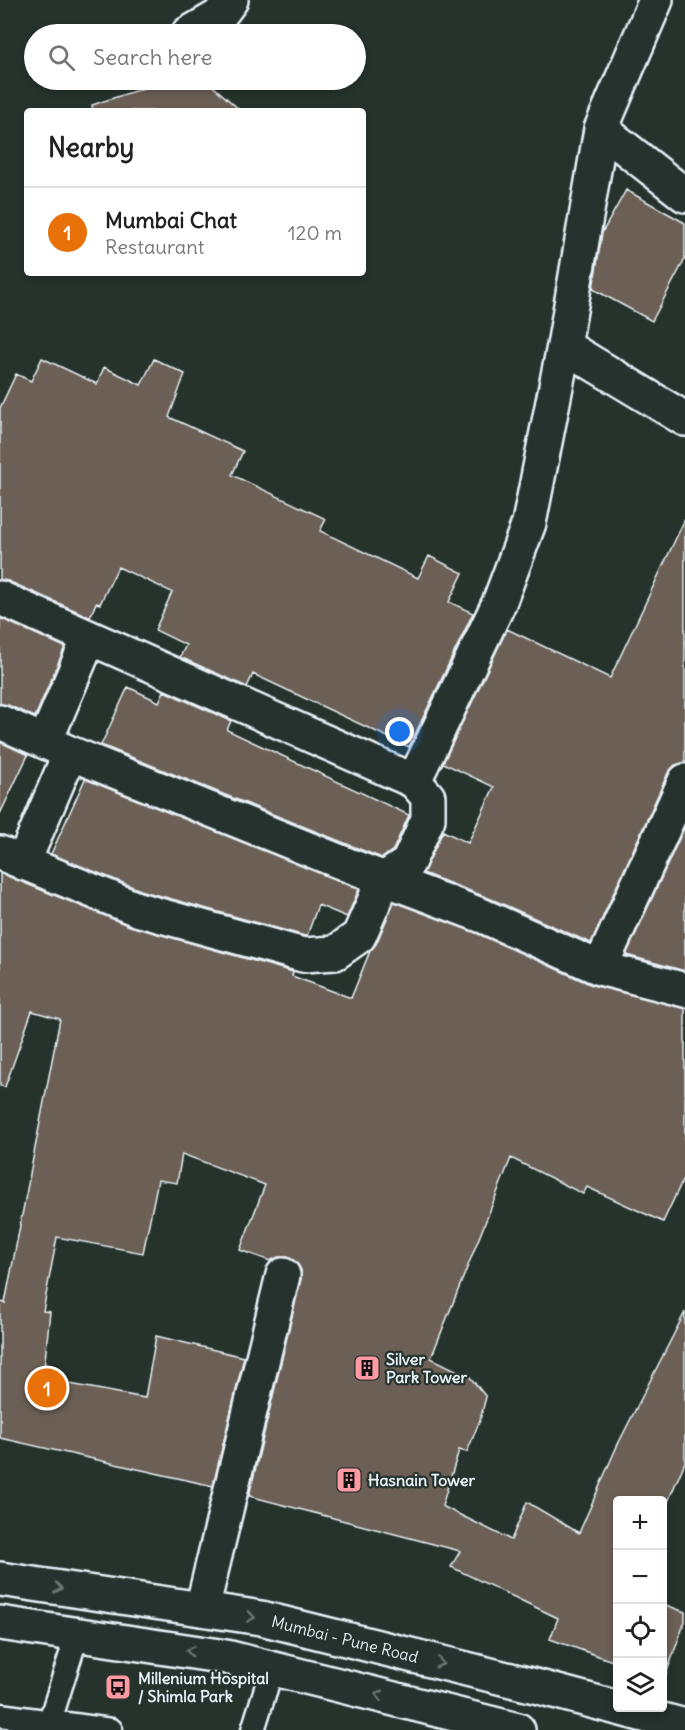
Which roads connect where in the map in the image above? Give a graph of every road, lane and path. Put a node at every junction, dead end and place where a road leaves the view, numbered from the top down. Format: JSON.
{"nodes":[{"id":1,"x":231,"y":0,"type":"edge"},
{"id":2,"x":656,"y":0,"type":"edge"},
{"id":3,"x":205,"y":24,"type":"edge"},
{"id":4,"x":602,"y":129,"type":"junction"},
{"id":5,"x":685,"y":195,"type":"edge"},
{"id":6,"x":564,"y":346,"type":"junction"},
{"id":7,"x":685,"y":419,"type":"edge"},
{"id":8,"x":0,"y":598,"type":"edge"},
{"id":9,"x":89,"y":638,"type":"junction"},
{"id":10,"x":0,"y":722,"type":"edge"},
{"id":11,"x":57,"y":748,"type":"junction"},
{"id":12,"x":414,"y":781,"type":"junction"},
{"id":13,"x":685,"y":781,"type":"edge"},
{"id":14,"x":11,"y":858,"type":"edge"},
{"id":15,"x":384,"y":879,"type":"junction"},
{"id":16,"x":600,"y":968,"type":"junction"},
{"id":17,"x":685,"y":990,"type":"edge"},
{"id":18,"x":283,"y":1275,"type":"dead end"},
{"id":19,"x":0,"y":1579,"type":"edge"},
{"id":20,"x":202,"y":1609,"type":"junction"},
{"id":21,"x":0,"y":1623,"type":"edge"},
{"id":22,"x":77,"y":1635,"type":"junction"},
{"id":23,"x":272,"y":1669,"type":"junction"},
{"id":24,"x":0,"y":1715,"type":"edge"},
{"id":25,"x":449,"y":1722,"type":"edge"},
{"id":26,"x":48,"y":1725,"type":"edge"},
{"id":27,"x":685,"y":1726,"type":"edge"},
{"id":28,"x":111,"y":1730,"type":"edge"},
{"id":29,"x":253,"y":1730,"type":"edge"},
{"id":30,"x":518,"y":1730,"type":"edge"}],
"edges":[{"from":1,"to":3,"type":"street"},
{"from":2,"to":4,"type":"street"},
{"from":4,"to":5,"type":"street"},
{"from":4,"to":6,"type":"street"},
{"from":6,"to":7,"type":"street"},
{"from":6,"to":12,"type":"street"},
{"from":8,"to":9,"type":"street"},
{"from":9,"to":11,"type":"street"},
{"from":9,"to":12,"type":"street"},
{"from":10,"to":11,"type":"street"},
{"from":11,"to":14,"type":"street"},
{"from":11,"to":15,"type":"street"},
{"from":12,"to":15,"type":"street"},
{"from":13,"to":16,"type":"street"},
{"from":14,"to":15,"type":"street"},
{"from":15,"to":16,"type":"street"},
{"from":16,"to":17,"type":"street"},
{"from":18,"to":20,"type":"street"},
{"from":19,"to":20,"type":"street","name":"Mumbai - Pune Road","one_way":true},
{"from":20,"to":27,"type":"street","name":"Mumbai - Pune Road","one_way":true},
{"from":21,"to":22,"type":"street"},
{"from":23,"to":22,"type":"street","one_way":true},
{"from":22,"to":26,"type":"lane"},
{"from":25,"to":23,"type":"street","one_way":true},
{"from":23,"to":29,"type":"lane"},
{"from":24,"to":26,"type":"lane"},
{"from":25,"to":30,"type":"street"},
{"from":26,"to":28,"type":"lane"}]}
